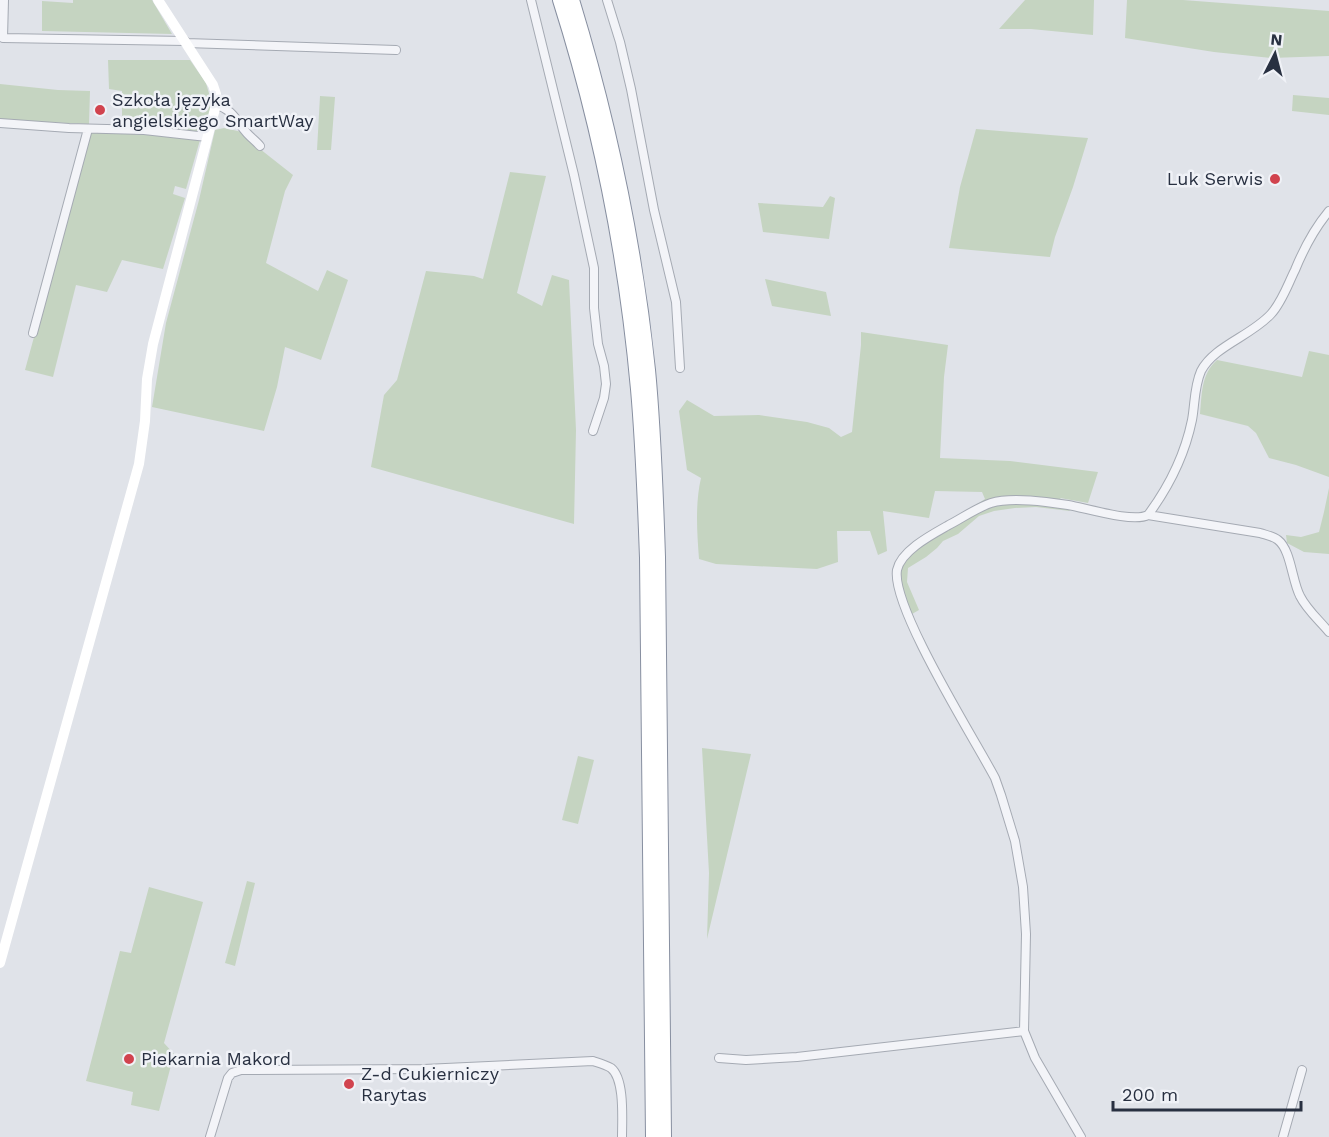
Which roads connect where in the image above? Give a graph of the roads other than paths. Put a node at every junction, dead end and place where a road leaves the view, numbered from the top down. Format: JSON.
{"nodes":[{"id":1,"x":4,"y":0,"type":"edge"},
{"id":2,"x":158,"y":0,"type":"edge"},
{"id":3,"x":531,"y":0,"type":"edge"},
{"id":4,"x":560,"y":0,"type":"edge"},
{"id":5,"x":572,"y":0,"type":"edge"},
{"id":6,"x":607,"y":0,"type":"edge"},
{"id":7,"x":186,"y":42,"type":"junction"},
{"id":8,"x":396,"y":50,"type":"dead end"},
{"id":9,"x":216,"y":105,"type":"junction"},
{"id":10,"x":0,"y":123,"type":"edge"},
{"id":11,"x":88,"y":129,"type":"junction"},
{"id":12,"x":207,"y":137,"type":"junction"},
{"id":13,"x":261,"y":146,"type":"dead end"},
{"id":14,"x":1329,"y":211,"type":"edge"},
{"id":15,"x":33,"y":333,"type":"dead end"},
{"id":16,"x":680,"y":369,"type":"dead end"},
{"id":17,"x":593,"y":431,"type":"dead end"},
{"id":18,"x":1148,"y":515,"type":"junction"},
{"id":19,"x":1329,"y":632,"type":"edge"},
{"id":20,"x":0,"y":963,"type":"edge"},
{"id":21,"x":1024,"y":1031,"type":"junction"},
{"id":22,"x":719,"y":1058,"type":"dead end"},
{"id":23,"x":1302,"y":1070,"type":"dead end"},
{"id":24,"x":210,"y":1137,"type":"edge"},
{"id":25,"x":622,"y":1137,"type":"edge"},
{"id":26,"x":653,"y":1137,"type":"edge"},
{"id":27,"x":664,"y":1137,"type":"edge"},
{"id":28,"x":1081,"y":1137,"type":"edge"},
{"id":29,"x":1283,"y":1137,"type":"edge"}],
"edges":[{"from":1,"to":7,"type":"street"},
{"from":2,"to":7,"type":"street"},
{"from":3,"to":17,"type":"street"},
{"from":4,"to":26,"type":"highway"},
{"from":5,"to":27,"type":"highway"},
{"from":6,"to":16,"type":"street"},
{"from":7,"to":8,"type":"street"},
{"from":7,"to":9,"type":"street"},
{"from":9,"to":12,"type":"street"},
{"from":9,"to":13,"type":"street"},
{"from":10,"to":11,"type":"street"},
{"from":11,"to":12,"type":"street"},
{"from":11,"to":15,"type":"street"},
{"from":12,"to":20,"type":"street"},
{"from":14,"to":18,"type":"street"},
{"from":18,"to":19,"type":"street"},
{"from":18,"to":21,"type":"street"},
{"from":21,"to":22,"type":"street"},
{"from":21,"to":28,"type":"street"},
{"from":23,"to":29,"type":"street"},
{"from":24,"to":25,"type":"street"}]}
